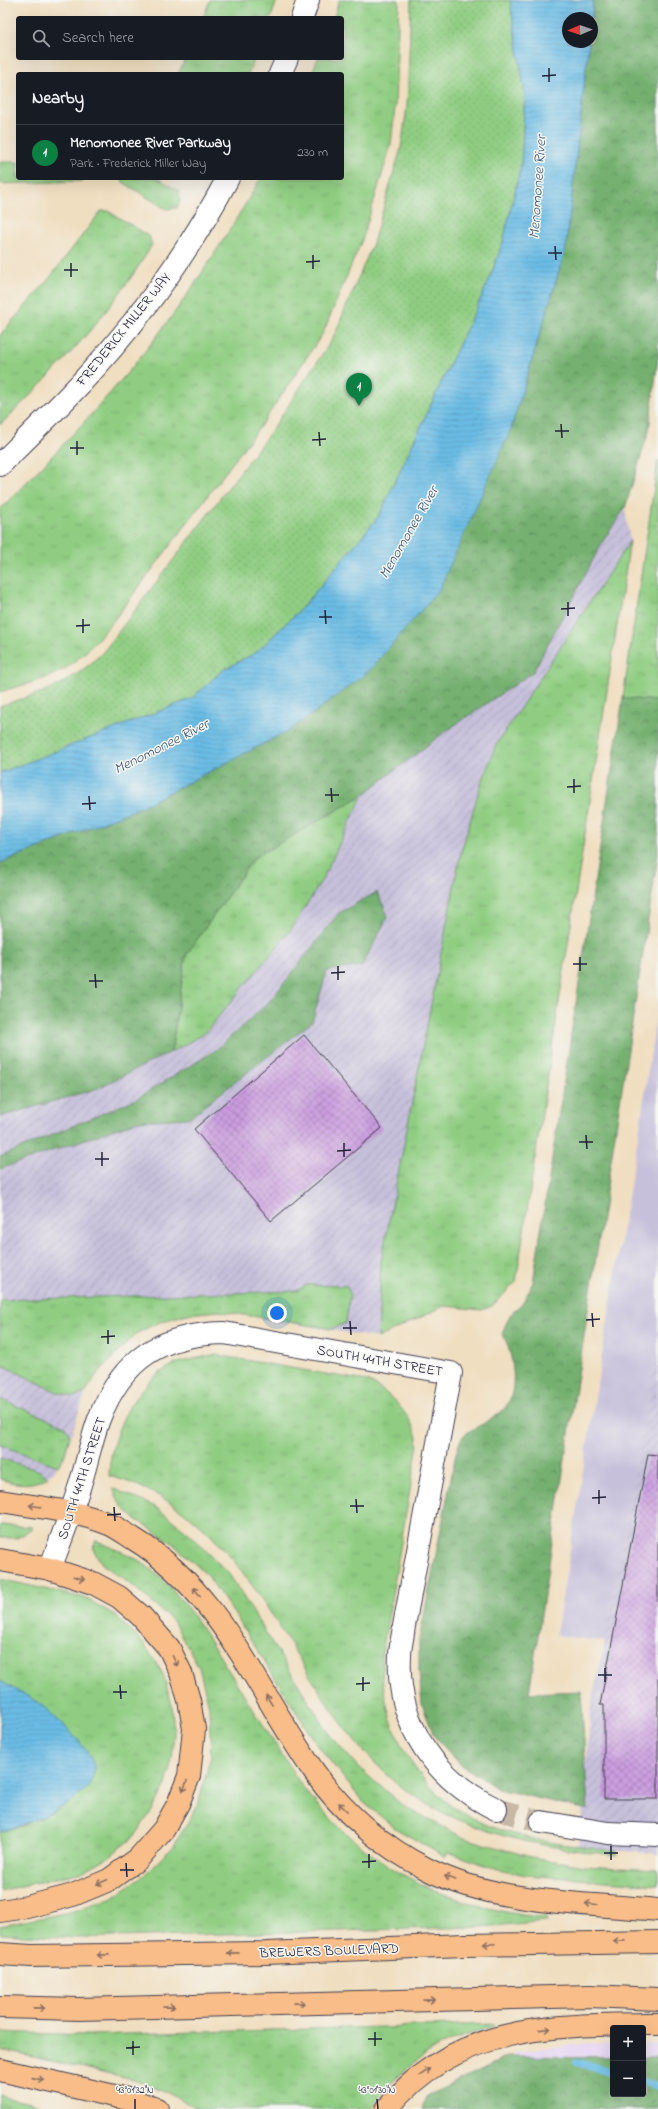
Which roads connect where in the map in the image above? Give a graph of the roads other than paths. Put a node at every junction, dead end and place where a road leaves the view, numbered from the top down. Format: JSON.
{"nodes":[{"id":1,"x":308,"y":0,"type":"edge"},
{"id":2,"x":303,"y":16,"type":"edge"},
{"id":3,"x":286,"y":60,"type":"edge"},
{"id":4,"x":281,"y":72,"type":"edge"},
{"id":5,"x":227,"y":180,"type":"edge"},
{"id":6,"x":0,"y":465,"type":"edge"},
{"id":7,"x":0,"y":1501,"type":"edge"},
{"id":8,"x":70,"y":1512,"type":"junction"},
{"id":9,"x":0,"y":1560,"type":"edge"},
{"id":10,"x":50,"y":1569,"type":"junction"},
{"id":11,"x":496,"y":1810,"type":"tunnel mouth"},
{"id":12,"x":541,"y":1822,"type":"tunnel mouth"},
{"id":13,"x":658,"y":1835,"type":"edge"},
{"id":14,"x":658,"y":1910,"type":"edge"},
{"id":15,"x":0,"y":1911,"type":"edge"},
{"id":16,"x":658,"y":1942,"type":"edge"},
{"id":17,"x":0,"y":1954,"type":"edge"},
{"id":18,"x":658,"y":1999,"type":"edge"},
{"id":19,"x":0,"y":2008,"type":"edge"},
{"id":20,"x":658,"y":2024,"type":"edge"},
{"id":21,"x":0,"y":2070,"type":"edge"},
{"id":22,"x":157,"y":2109,"type":"edge"},
{"id":23,"x":387,"y":2109,"type":"edge"}],
"edges":[{"from":1,"to":2,"type":"street"},
{"from":3,"to":4,"type":"street"},
{"from":5,"to":6,"type":"street","name":"FREDERICK MILLER WAY"},
{"from":8,"to":7,"type":"highway","one_way":true},
{"from":8,"to":10,"type":"street","name":"SOUTH 44TH STREET"},
{"from":8,"to":11,"type":"street","name":"SOUTH 44TH STREET"},
{"from":14,"to":8,"type":"highway","one_way":true},
{"from":9,"to":10,"type":"highway"},
{"from":10,"to":15,"type":"highway","one_way":true},
{"from":12,"to":13,"type":"street"},
{"from":16,"to":17,"type":"highway","name":"BREWERS BOULEVARD","one_way":true},
{"from":19,"to":18,"type":"highway","one_way":true},
{"from":23,"to":20,"type":"highway","one_way":true},
{"from":21,"to":22,"type":"highway","one_way":true}]}
